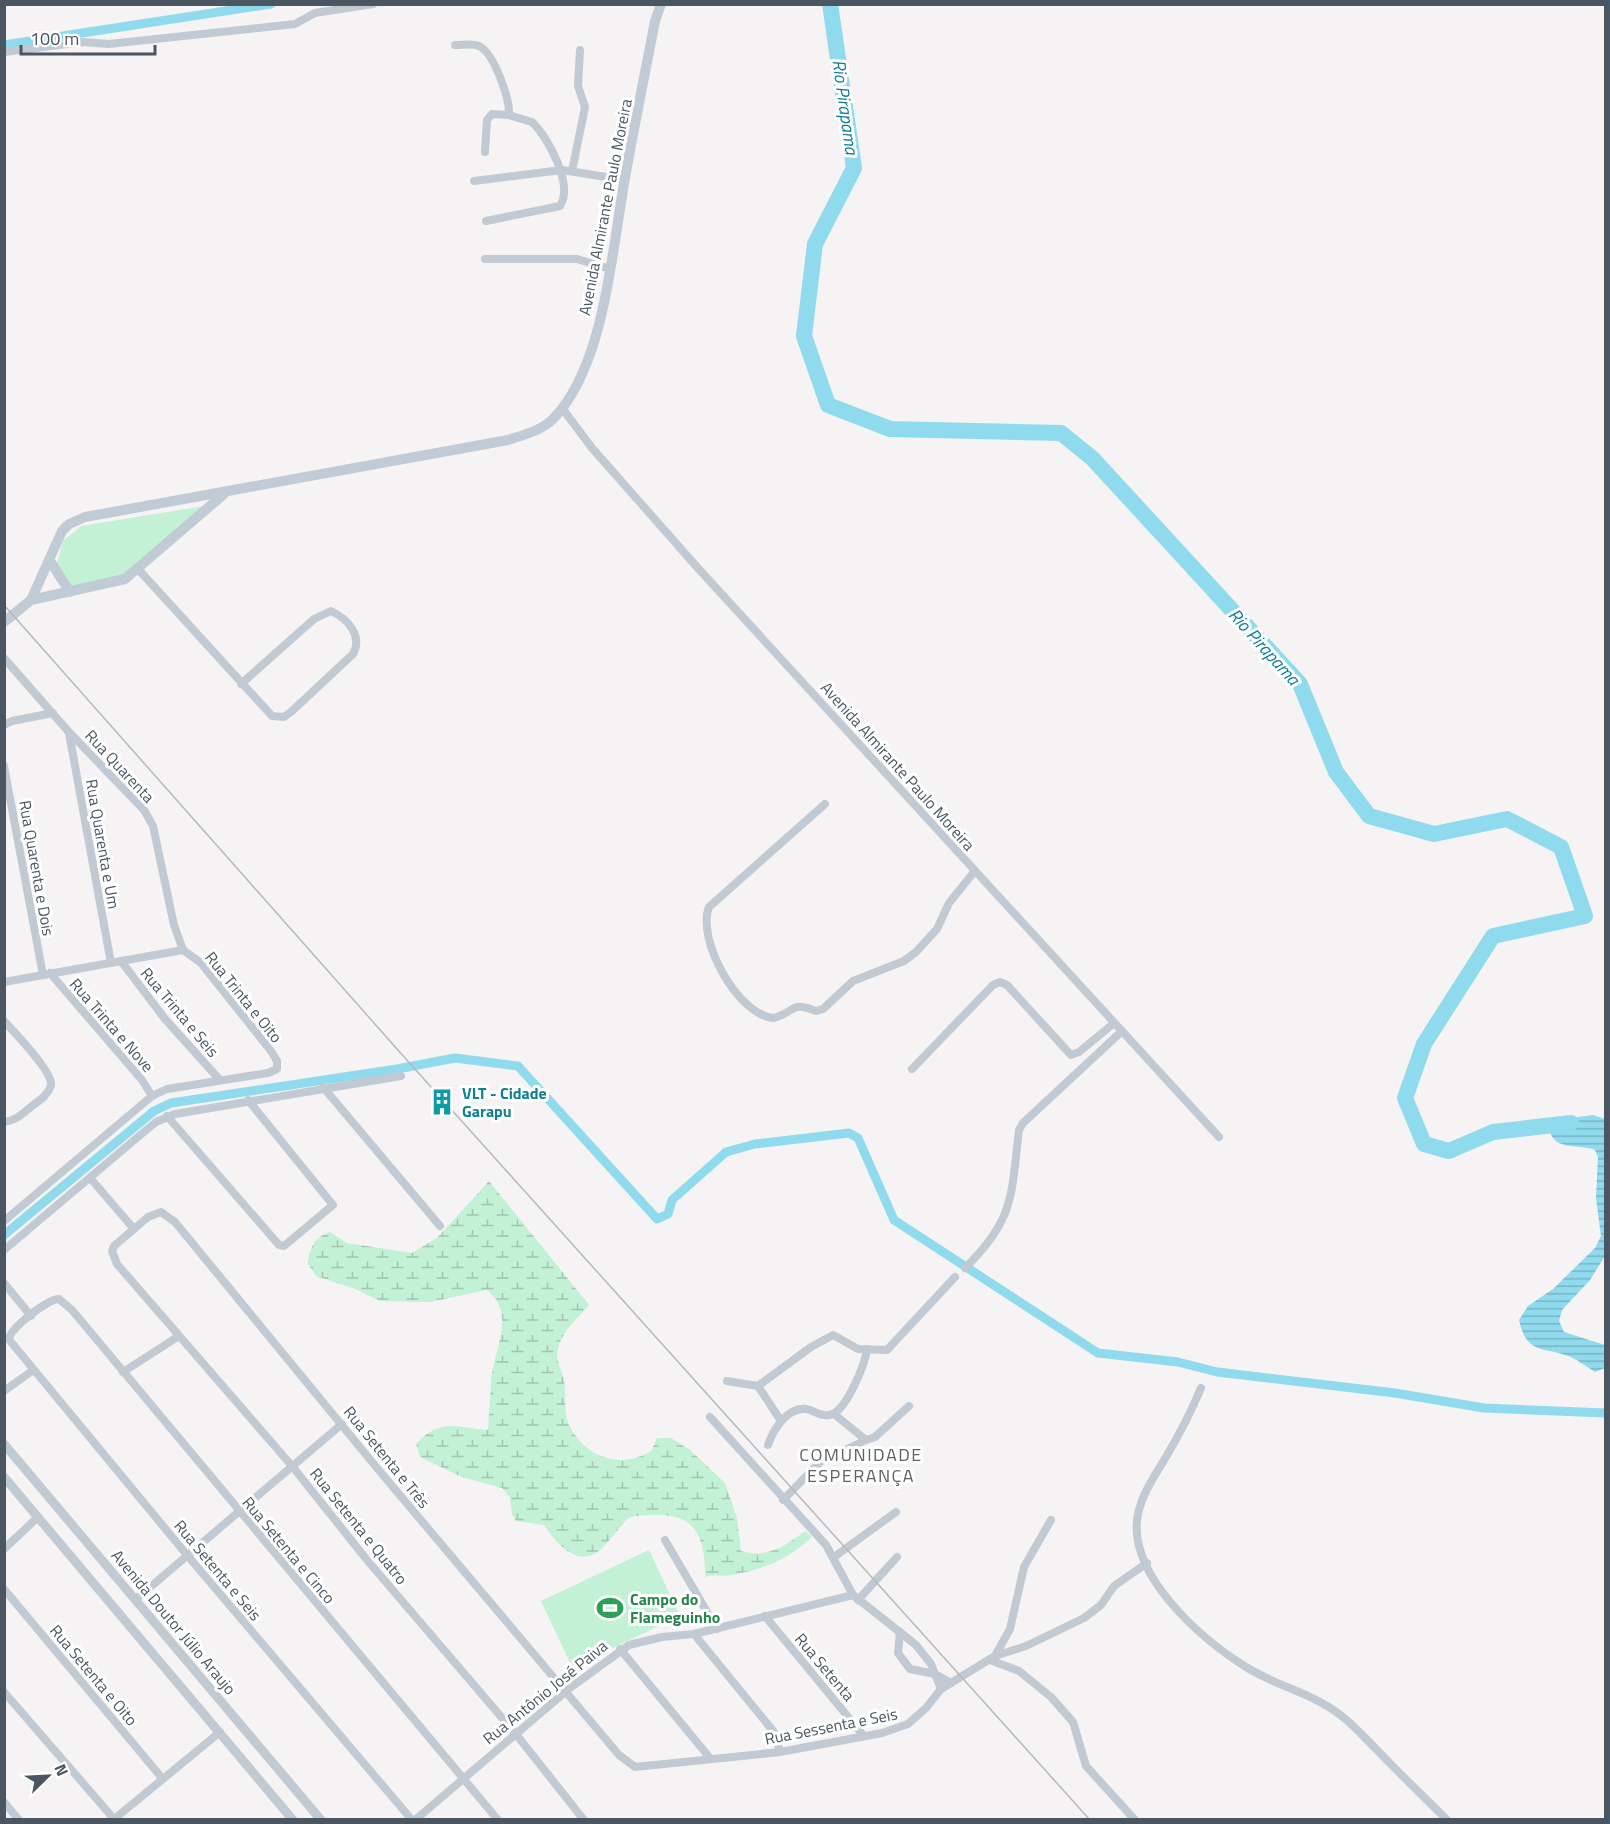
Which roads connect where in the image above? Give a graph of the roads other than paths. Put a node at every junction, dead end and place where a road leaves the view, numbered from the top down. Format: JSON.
{"nodes":[{"id":1,"x":373,"y":4,"type":"edge"},
{"id":2,"x":661,"y":4,"type":"edge"},
{"id":3,"x":455,"y":45,"type":"dead end"},
{"id":4,"x":580,"y":50,"type":"dead end"},
{"id":5,"x":4,"y":52,"type":"edge"},
{"id":6,"x":509,"y":115,"type":"junction"},
{"id":7,"x":485,"y":152,"type":"dead end"},
{"id":8,"x":562,"y":170,"type":"junction"},
{"id":9,"x":572,"y":171,"type":"junction"},
{"id":10,"x":625,"y":180,"type":"junction"},
{"id":11,"x":474,"y":181,"type":"dead end"},
{"id":12,"x":486,"y":221,"type":"dead end"},
{"id":13,"x":485,"y":259,"type":"dead end"},
{"id":14,"x":610,"y":269,"type":"junction"},
{"id":15,"x":562,"y":408,"type":"junction"},
{"id":16,"x":224,"y":494,"type":"junction"},
{"id":17,"x":50,"y":561,"type":"junction"},
{"id":18,"x":138,"y":569,"type":"junction"},
{"id":19,"x":70,"y":592,"type":"junction"},
{"id":20,"x":31,"y":600,"type":"junction"},
{"id":21,"x":4,"y":622,"type":"edge"},
{"id":22,"x":4,"y":658,"type":"edge"},
{"id":23,"x":241,"y":684,"type":"junction"},
{"id":24,"x":53,"y":713,"type":"junction"},
{"id":25,"x":4,"y":725,"type":"edge"},
{"id":26,"x":68,"y":731,"type":"junction"},
{"id":27,"x":4,"y":766,"type":"edge"},
{"id":28,"x":825,"y":804,"type":"dead end"},
{"id":29,"x":974,"y":872,"type":"junction"},
{"id":30,"x":183,"y":950,"type":"junction"},
{"id":31,"x":120,"y":961,"type":"junction"},
{"id":32,"x":111,"y":963,"type":"junction"},
{"id":33,"x":46,"y":974,"type":"junction"},
{"id":34,"x":4,"y":982,"type":"edge"},
{"id":35,"x":4,"y":1021,"type":"edge"},
{"id":36,"x":1113,"y":1024,"type":"junction"},
{"id":37,"x":1120,"y":1032,"type":"junction"},
{"id":38,"x":912,"y":1069,"type":"dead end"},
{"id":39,"x":400,"y":1076,"type":"dead end"},
{"id":40,"x":219,"y":1079,"type":"junction"},
{"id":41,"x":323,"y":1087,"type":"junction"},
{"id":42,"x":152,"y":1096,"type":"junction"},
{"id":43,"x":248,"y":1100,"type":"junction"},
{"id":44,"x":167,"y":1116,"type":"junction"},
{"id":45,"x":4,"y":1122,"type":"edge"},
{"id":46,"x":1219,"y":1137,"type":"dead end"},
{"id":47,"x":91,"y":1179,"type":"junction"},
{"id":48,"x":4,"y":1221,"type":"edge"},
{"id":49,"x":440,"y":1227,"type":"dead end"},
{"id":50,"x":134,"y":1229,"type":"junction"},
{"id":51,"x":4,"y":1250,"type":"edge"},
{"id":52,"x":112,"y":1251,"type":"joint"},
{"id":53,"x":965,"y":1268,"type":"dead end"},
{"id":54,"x":955,"y":1277,"type":"dead end"},
{"id":55,"x":4,"y":1282,"type":"edge"},
{"id":56,"x":31,"y":1316,"type":"junction"},
{"id":57,"x":179,"y":1336,"type":"junction"},
{"id":58,"x":867,"y":1349,"type":"junction"},
{"id":59,"x":32,"y":1371,"type":"junction"},
{"id":60,"x":123,"y":1372,"type":"junction"},
{"id":61,"x":727,"y":1381,"type":"dead end"},
{"id":62,"x":758,"y":1386,"type":"junction"},
{"id":63,"x":1201,"y":1388,"type":"dead end"},
{"id":64,"x":4,"y":1391,"type":"edge"},
{"id":65,"x":909,"y":1406,"type":"dead end"},
{"id":66,"x":834,"y":1414,"type":"junction"},
{"id":67,"x":710,"y":1417,"type":"dead end"},
{"id":68,"x":781,"y":1421,"type":"junction"},
{"id":69,"x":342,"y":1424,"type":"junction"},
{"id":70,"x":866,"y":1440,"type":"junction"},
{"id":71,"x":4,"y":1444,"type":"edge"},
{"id":72,"x":768,"y":1445,"type":"dead end"},
{"id":73,"x":292,"y":1466,"type":"junction"},
{"id":74,"x":4,"y":1477,"type":"edge"},
{"id":75,"x":783,"y":1500,"type":"junction"},
{"id":76,"x":239,"y":1511,"type":"junction"},
{"id":77,"x":896,"y":1512,"type":"dead end"},
{"id":78,"x":38,"y":1517,"type":"junction"},
{"id":79,"x":1051,"y":1520,"type":"dead end"},
{"id":80,"x":665,"y":1540,"type":"dead end"},
{"id":81,"x":4,"y":1549,"type":"edge"},
{"id":82,"x":187,"y":1555,"type":"junction"},
{"id":83,"x":834,"y":1557,"type":"junction"},
{"id":84,"x":897,"y":1557,"type":"dead end"},
{"id":85,"x":1147,"y":1563,"type":"junction"},
{"id":86,"x":4,"y":1589,"type":"edge"},
{"id":87,"x":855,"y":1597,"type":"junction"},
{"id":88,"x":135,"y":1600,"type":"junction"},
{"id":89,"x":765,"y":1616,"type":"junction"},
{"id":90,"x":717,"y":1629,"type":"junction"},
{"id":91,"x":900,"y":1632,"type":"junction"},
{"id":92,"x":694,"y":1634,"type":"junction"},
{"id":93,"x":620,"y":1649,"type":"junction"},
{"id":94,"x":993,"y":1658,"type":"junction"},
{"id":95,"x":935,"y":1674,"type":"junction"},
{"id":96,"x":951,"y":1683,"type":"junction"},
{"id":97,"x":941,"y":1689,"type":"junction"},
{"id":98,"x":566,"y":1691,"type":"junction"},
{"id":99,"x":4,"y":1692,"type":"edge"},
{"id":100,"x":220,"y":1732,"type":"junction"},
{"id":101,"x":515,"y":1733,"type":"junction"},
{"id":102,"x":863,"y":1735,"type":"junction"},
{"id":103,"x":780,"y":1752,"type":"junction"},
{"id":104,"x":710,"y":1758,"type":"junction"},
{"id":105,"x":635,"y":1767,"type":"joint"},
{"id":106,"x":463,"y":1777,"type":"junction"},
{"id":107,"x":162,"y":1778,"type":"junction"},
{"id":108,"x":4,"y":1802,"type":"edge"},
{"id":109,"x":113,"y":1819,"type":"edge"},
{"id":110,"x":19,"y":1820,"type":"edge"},
{"id":111,"x":293,"y":1820,"type":"edge"},
{"id":112,"x":321,"y":1820,"type":"edge"},
{"id":113,"x":414,"y":1820,"type":"edge"},
{"id":114,"x":498,"y":1820,"type":"edge"},
{"id":115,"x":584,"y":1820,"type":"edge"},
{"id":116,"x":1135,"y":1820,"type":"edge"},
{"id":117,"x":1447,"y":1820,"type":"edge"}],
"edges":[{"from":1,"to":5,"type":"street"},
{"from":2,"to":10,"type":"main road","name":"Avenida Almirante Paulo Moreira"},
{"from":3,"to":6,"type":"street"},
{"from":4,"to":9,"type":"street"},
{"from":6,"to":7,"type":"street"},
{"from":6,"to":8,"type":"street"},
{"from":8,"to":9,"type":"street"},
{"from":8,"to":11,"type":"street"},
{"from":8,"to":12,"type":"street"},
{"from":9,"to":10,"type":"street"},
{"from":10,"to":14,"type":"main road","name":"Avenida Almirante Paulo Moreira"},
{"from":13,"to":14,"type":"street"},
{"from":14,"to":15,"type":"main road","name":"Avenida Almirante Paulo Moreira"},
{"from":15,"to":16,"type":"main road","name":"Avenida Almirante Paulo Moreira"},
{"from":15,"to":29,"type":"street","name":"Avenida Almirante Paulo Moreira"},
{"from":16,"to":17,"type":"main road","name":"Avenida Almirante Paulo Moreira"},
{"from":16,"to":18,"type":"main road","name":"Avenida Almirante Paulo Moreira"},
{"from":17,"to":19,"type":"main road"},
{"from":17,"to":20,"type":"main road","name":"Avenida Almirante Paulo Moreira"},
{"from":18,"to":19,"type":"main road","name":"Avenida Almirante Paulo Moreira"},
{"from":18,"to":23,"type":"street"},
{"from":19,"to":20,"type":"main road","name":"Avenida Almirante Paulo Moreira"},
{"from":20,"to":21,"type":"main road","name":"Avenida Almirante Paulo Moreira"},
{"from":22,"to":24,"type":"street","name":"Rua Quarenta"},
{"from":23,"to":23,"type":"street"},
{"from":24,"to":25,"type":"street"},
{"from":24,"to":26,"type":"street","name":"Rua Quarenta"},
{"from":26,"to":30,"type":"street","name":"Rua Quarenta"},
{"from":26,"to":32,"type":"street","name":"Rua Quarenta e Um"},
{"from":27,"to":33,"type":"street","name":"Rua Quarenta e Dois"},
{"from":28,"to":29,"type":"street"},
{"from":29,"to":36,"type":"street","name":"Avenida Almirante Paulo Moreira"},
{"from":30,"to":31,"type":"street","name":"Rua Trinta e Seis"},
{"from":30,"to":40,"type":"street","name":"Rua Trinta e Oito"},
{"from":31,"to":32,"type":"street","name":"Rua Trinta e Seis"},
{"from":31,"to":40,"type":"street","name":"Rua Trinta e Seis"},
{"from":32,"to":33,"type":"street","name":"Rua Trinta e Seis"},
{"from":33,"to":34,"type":"street","name":"Rua Trinta e Seis"},
{"from":33,"to":42,"type":"street","name":"Rua Trinta e Nove"},
{"from":35,"to":45,"type":"street"},
{"from":36,"to":37,"type":"street","name":"Avenida Almirante Paulo Moreira"},
{"from":36,"to":38,"type":"street"},
{"from":37,"to":46,"type":"street","name":"Avenida Almirante Paulo Moreira"},
{"from":37,"to":53,"type":"street"},
{"from":39,"to":41,"type":"street"},
{"from":40,"to":42,"type":"street"},
{"from":41,"to":43,"type":"street"},
{"from":41,"to":49,"type":"street"},
{"from":42,"to":48,"type":"street"},
{"from":43,"to":44,"type":"street"},
{"from":43,"to":44,"type":"street"},
{"from":44,"to":47,"type":"street"},
{"from":47,"to":50,"type":"street"},
{"from":47,"to":51,"type":"street"},
{"from":50,"to":52,"type":"street","name":"Rua Setenta e Três"},
{"from":50,"to":69,"type":"street","name":"Rua Setenta e Três"},
{"from":52,"to":57,"type":"street","name":"Rua Setenta e Quatro"},
{"from":54,"to":58,"type":"street"},
{"from":55,"to":56,"type":"street"},
{"from":56,"to":59,"type":"street","name":"Rua Setenta e Seis"},
{"from":56,"to":60,"type":"street","name":"Rua Setenta e Cinco"},
{"from":57,"to":60,"type":"street"},
{"from":57,"to":73,"type":"street","name":"Rua Setenta e Quatro"},
{"from":58,"to":62,"type":"street"},
{"from":58,"to":66,"type":"street"},
{"from":59,"to":64,"type":"street"},
{"from":59,"to":82,"type":"street","name":"Rua Setenta e Seis"},
{"from":60,"to":76,"type":"street","name":"Rua Setenta e Cinco"},
{"from":61,"to":62,"type":"street"},
{"from":62,"to":68,"type":"street"},
{"from":63,"to":85,"type":"street"},
{"from":65,"to":70,"type":"street"},
{"from":66,"to":68,"type":"street"},
{"from":66,"to":70,"type":"street"},
{"from":67,"to":75,"type":"street"},
{"from":68,"to":72,"type":"street"},
{"from":69,"to":73,"type":"street"},
{"from":69,"to":98,"type":"street","name":"Rua Setenta e Três"},
{"from":70,"to":75,"type":"street"},
{"from":71,"to":88,"type":"street","name":"Avenida Doutor Júlio Araujo"},
{"from":73,"to":76,"type":"street"},
{"from":73,"to":101,"type":"street","name":"Rua Setenta e Quatro"},
{"from":74,"to":78,"type":"street"},
{"from":75,"to":83,"type":"street"},
{"from":76,"to":82,"type":"street"},
{"from":76,"to":106,"type":"street","name":"Rua Setenta e Cinco"},
{"from":77,"to":83,"type":"street"},
{"from":78,"to":81,"type":"street"},
{"from":78,"to":100,"type":"street"},
{"from":79,"to":94,"type":"street"},
{"from":80,"to":90,"type":"street"},
{"from":82,"to":88,"type":"street"},
{"from":82,"to":113,"type":"street","name":"Rua Setenta e Seis"},
{"from":83,"to":87,"type":"street"},
{"from":84,"to":87,"type":"street"},
{"from":85,"to":94,"type":"street","name":"Rua Sessenta e Seis"},
{"from":85,"to":117,"type":"street"},
{"from":86,"to":107,"type":"street","name":"Rua Setenta e Oito"},
{"from":87,"to":89,"type":"street","name":"Rua Antônio José Paiva"},
{"from":87,"to":91,"type":"street"},
{"from":88,"to":112,"type":"street","name":"Avenida Doutor Júlio Araujo"},
{"from":89,"to":90,"type":"street","name":"Rua Antônio José Paiva"},
{"from":89,"to":102,"type":"street","name":"Rua Setenta"},
{"from":90,"to":92,"type":"street","name":"Rua Antônio José Paiva"},
{"from":91,"to":95,"type":"street"},
{"from":91,"to":95,"type":"street"},
{"from":92,"to":93,"type":"street","name":"Rua Antônio José Paiva"},
{"from":92,"to":103,"type":"street"},
{"from":93,"to":98,"type":"street","name":"Rua Antônio José Paiva"},
{"from":93,"to":104,"type":"street"},
{"from":94,"to":96,"type":"street","name":"Rua Sessenta e Seis"},
{"from":94,"to":116,"type":"street"},
{"from":95,"to":96,"type":"street"},
{"from":95,"to":97,"type":"street"},
{"from":96,"to":97,"type":"street","name":"Rua Sessenta e Seis"},
{"from":97,"to":102,"type":"street","name":"Rua Sessenta e Seis"},
{"from":98,"to":101,"type":"street","name":"Rua Antônio José Paiva"},
{"from":98,"to":105,"type":"street","name":"Rua Setenta e Três"},
{"from":99,"to":109,"type":"street"},
{"from":100,"to":107,"type":"street"},
{"from":100,"to":111,"type":"street"},
{"from":101,"to":106,"type":"street","name":"Rua Antônio José Paiva"},
{"from":101,"to":115,"type":"street","name":"Rua Setenta e Quatro"},
{"from":102,"to":103,"type":"street","name":"Rua Sessenta e Seis"},
{"from":103,"to":104,"type":"street","name":"Rua Sessenta e Seis"},
{"from":104,"to":105,"type":"street","name":"Rua Sessenta e Seis"},
{"from":106,"to":113,"type":"street","name":"Rua Antônio José Paiva"},
{"from":106,"to":114,"type":"street","name":"Rua Setenta e Cinco"},
{"from":107,"to":109,"type":"street"},
{"from":108,"to":110,"type":"street"}]}
